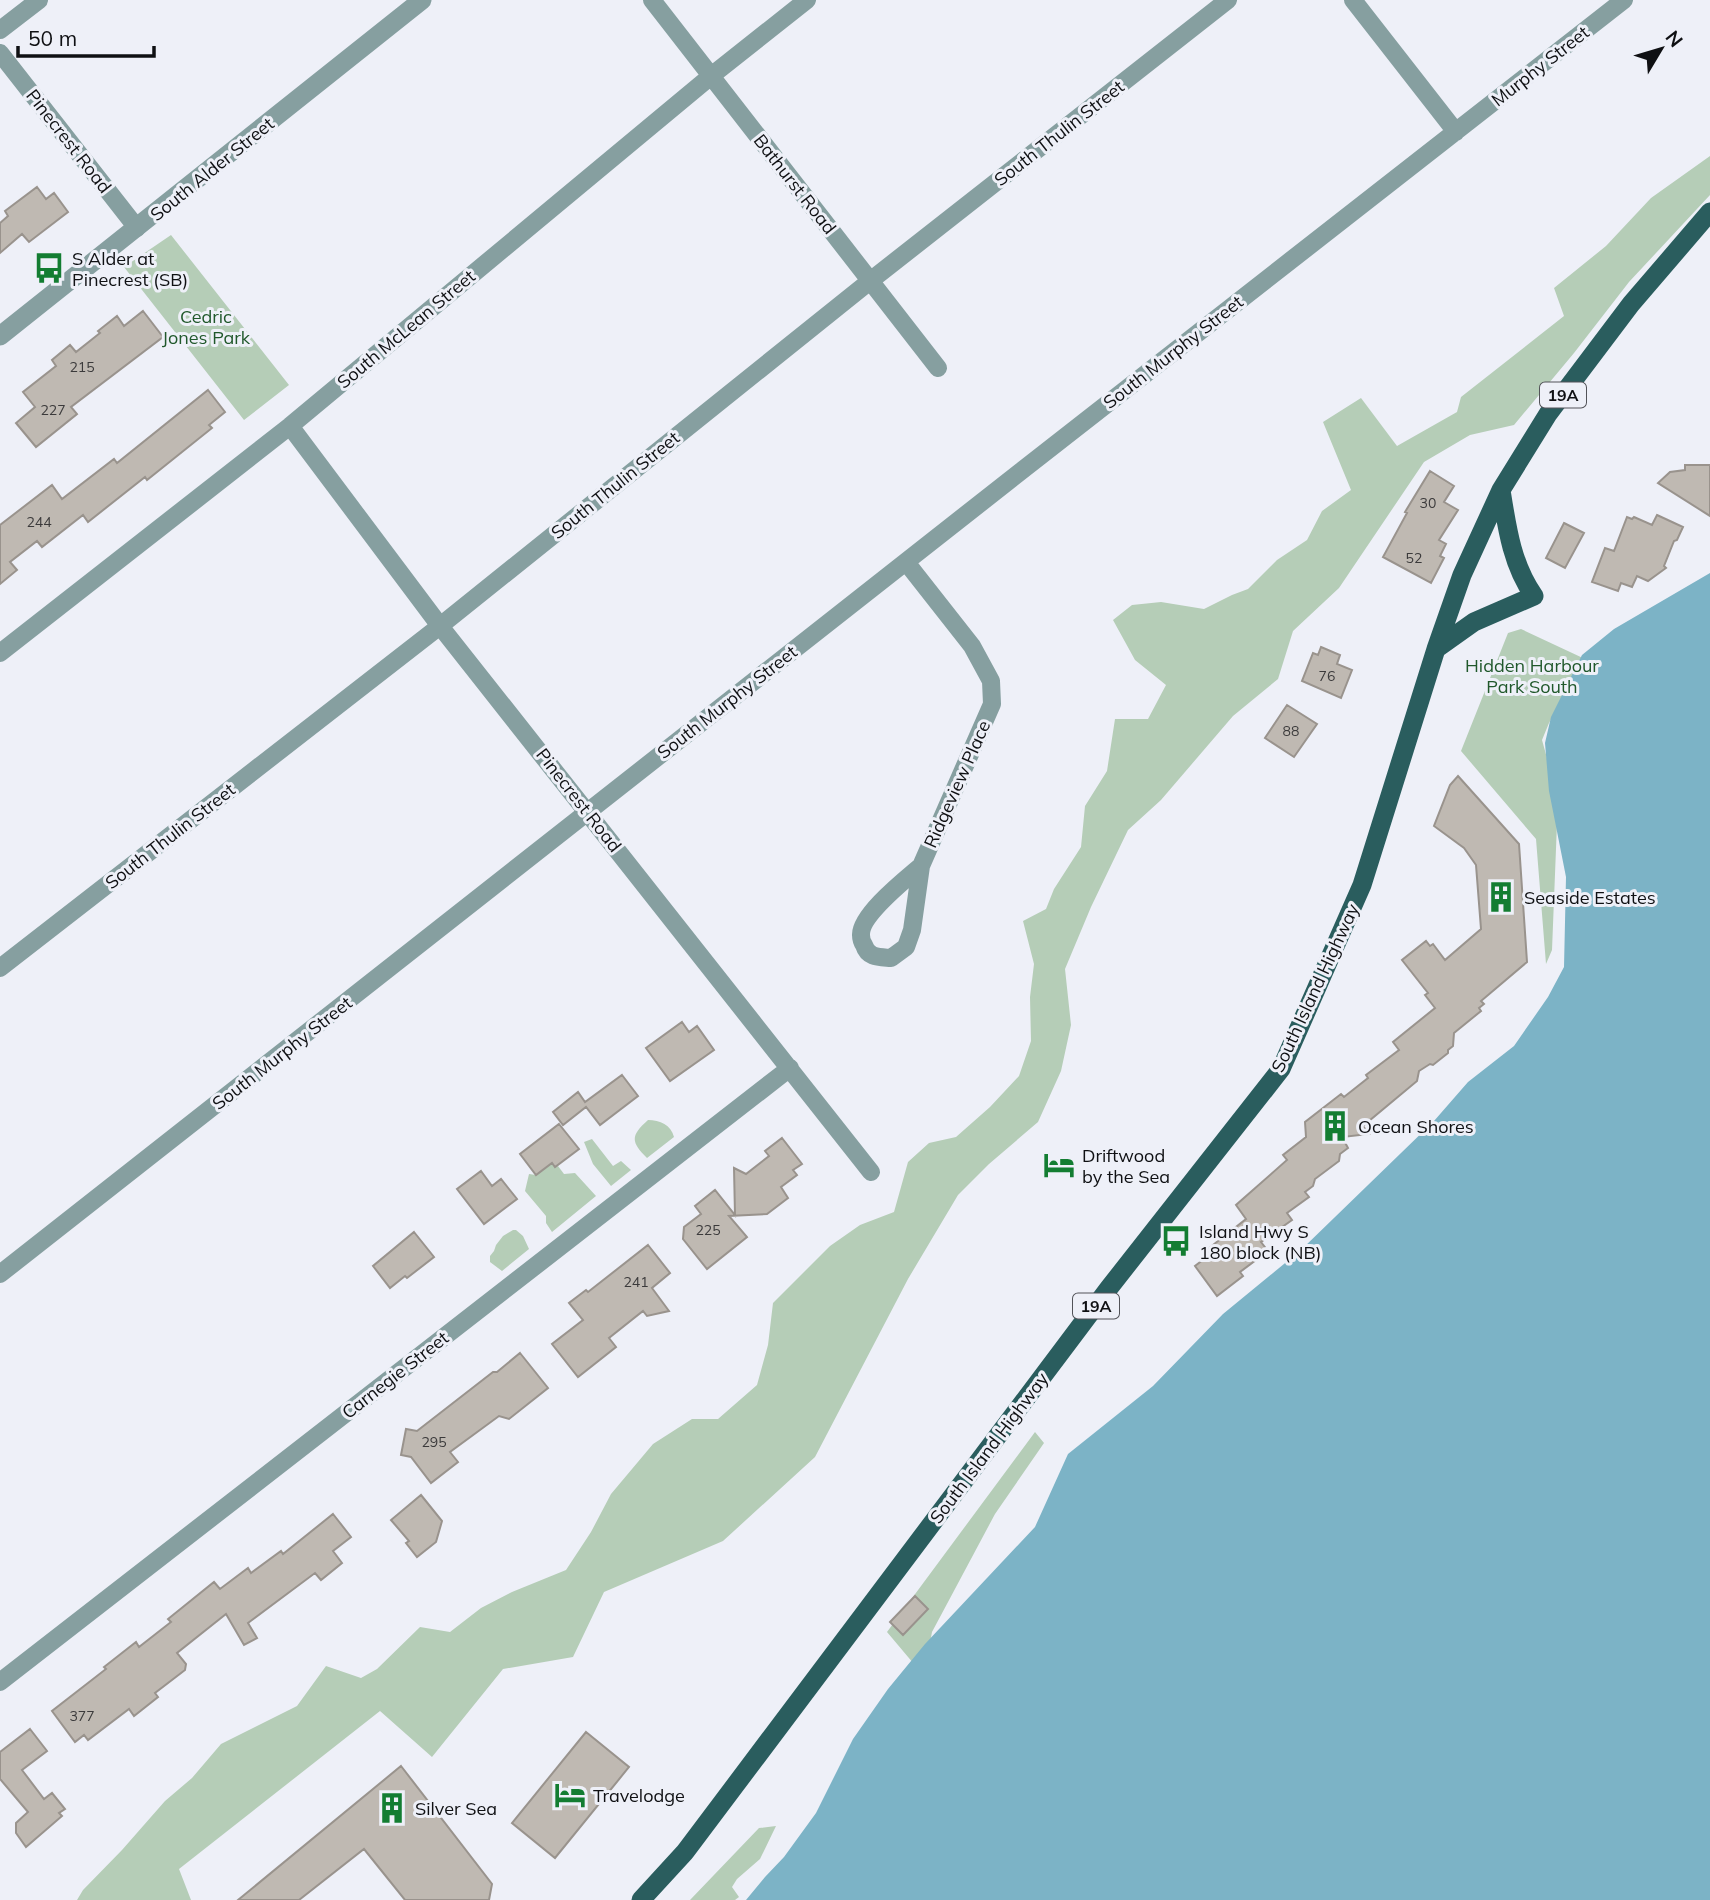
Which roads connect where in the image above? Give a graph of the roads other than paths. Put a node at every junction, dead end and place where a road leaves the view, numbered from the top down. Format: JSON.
{"nodes":[{"id":1,"x":39,"y":0,"type":"edge"},
{"id":2,"x":422,"y":0,"type":"edge"},
{"id":3,"x":652,"y":0,"type":"edge"},
{"id":4,"x":807,"y":0,"type":"edge"},
{"id":5,"x":1228,"y":0,"type":"edge"},
{"id":6,"x":1353,"y":0,"type":"edge"},
{"id":7,"x":1624,"y":0,"type":"edge"},
{"id":8,"x":0,"y":30,"type":"edge"},
{"id":9,"x":0,"y":54,"type":"edge"},
{"id":10,"x":711,"y":76,"type":"junction"},
{"id":11,"x":1456,"y":132,"type":"junction"},
{"id":12,"x":1710,"y":212,"type":"edge"},
{"id":13,"x":137,"y":228,"type":"junction"},
{"id":14,"x":870,"y":281,"type":"junction"},
{"id":15,"x":0,"y":336,"type":"edge"},
{"id":16,"x":938,"y":368,"type":"dead end"},
{"id":17,"x":289,"y":426,"type":"junction"},
{"id":18,"x":1501,"y":490,"type":"junction"},
{"id":19,"x":906,"y":562,"type":"junction"},
{"id":20,"x":440,"y":626,"type":"junction"},
{"id":21,"x":1436,"y":649,"type":"junction"},
{"id":22,"x":0,"y":653,"type":"edge"},
{"id":23,"x":588,"y":812,"type":"junction"},
{"id":24,"x":921,"y":866,"type":"junction"},
{"id":25,"x":0,"y":968,"type":"edge"},
{"id":26,"x":790,"y":1068,"type":"junction"},
{"id":27,"x":871,"y":1172,"type":"dead end"},
{"id":28,"x":0,"y":1274,"type":"edge"},
{"id":29,"x":0,"y":1682,"type":"edge"},
{"id":30,"x":641,"y":1900,"type":"edge"}],
"edges":[{"from":1,"to":8,"type":"street"},
{"from":2,"to":13,"type":"street","name":"South Alder Street"},
{"from":3,"to":10,"type":"street","name":"Bathurst Road"},
{"from":4,"to":10,"type":"street","name":"South McLean Street"},
{"from":5,"to":14,"type":"street","name":"South Thulin Street"},
{"from":6,"to":11,"type":"street"},
{"from":7,"to":11,"type":"street","name":"Murphy Street"},
{"from":9,"to":13,"type":"street","name":"Pinecrest Road"},
{"from":10,"to":14,"type":"street","name":"Bathurst Road"},
{"from":10,"to":17,"type":"street","name":"South McLean Street"},
{"from":11,"to":19,"type":"street","name":"South Murphy Street"},
{"from":12,"to":18,"type":"main road","name":"South Island Highway","number":"19A"},
{"from":13,"to":15,"type":"street","name":"South Alder Street"},
{"from":14,"to":16,"type":"street","name":"Bathurst Road"},
{"from":14,"to":20,"type":"street","name":"South Thulin Street"},
{"from":17,"to":20,"type":"street","name":"Pinecrest Road"},
{"from":17,"to":22,"type":"street","name":"South McLean Street"},
{"from":18,"to":21,"type":"main road","name":"South Island Highway","number":"19A"},
{"from":18,"to":21,"type":"main road"},
{"from":19,"to":23,"type":"street","name":"South Murphy Street"},
{"from":19,"to":24,"type":"street","name":"Ridgeview Place"},
{"from":20,"to":23,"type":"street","name":"Pinecrest Road"},
{"from":20,"to":25,"type":"street","name":"South Thulin Street"},
{"from":21,"to":30,"type":"main road","name":"South Island Highway","number":"19A"},
{"from":23,"to":26,"type":"street","name":"Pinecrest Road"},
{"from":23,"to":28,"type":"street","name":"South Murphy Street"},
{"from":24,"to":24,"type":"street","name":"Ridgeview Place"},
{"from":26,"to":27,"type":"street","name":"Pinecrest Road"},
{"from":26,"to":29,"type":"street","name":"Carnegie Street"}]}
